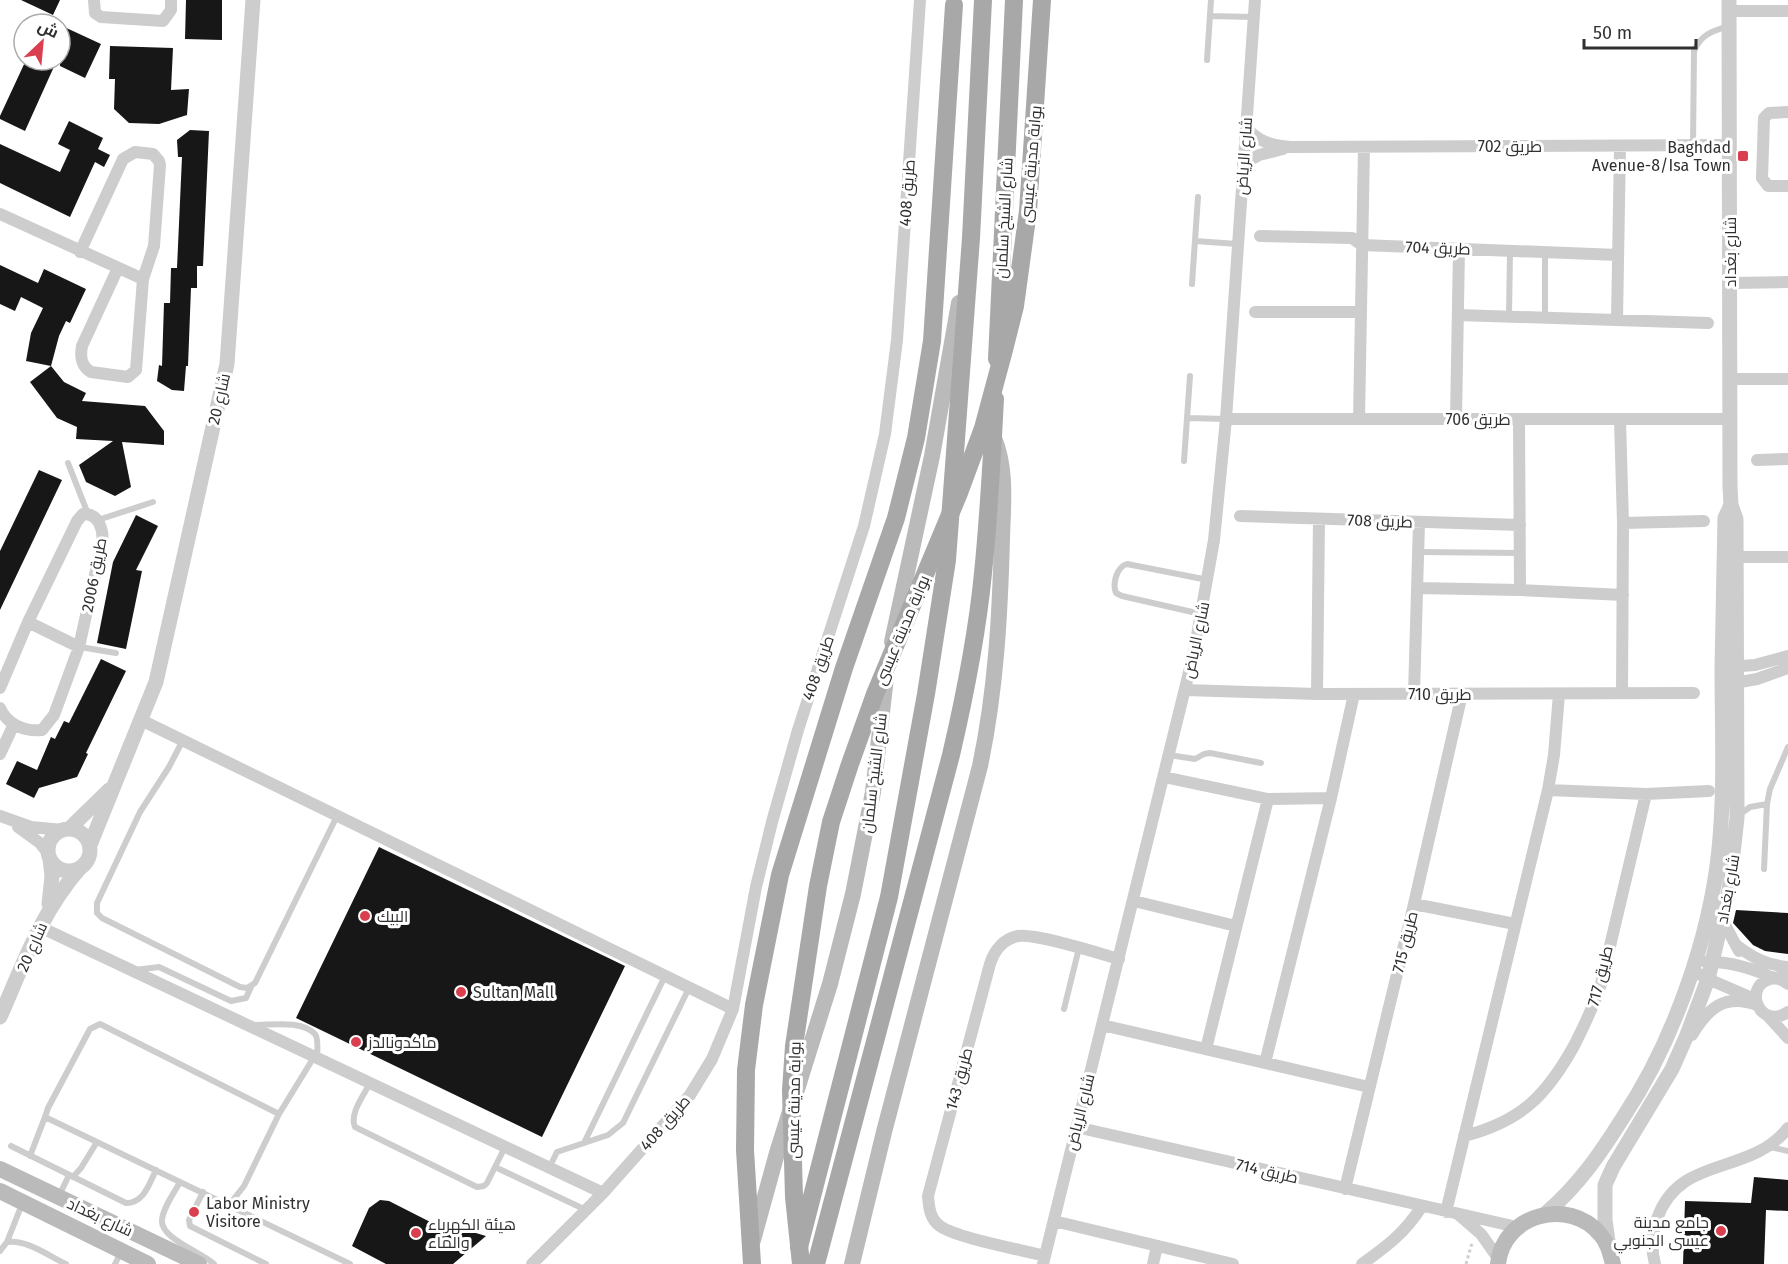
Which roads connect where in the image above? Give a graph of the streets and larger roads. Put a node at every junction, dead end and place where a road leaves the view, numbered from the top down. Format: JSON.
{"nodes":[{"id":1,"x":94,"y":0,"type":"edge"},
{"id":2,"x":171,"y":0,"type":"edge"},
{"id":3,"x":253,"y":0,"type":"edge"},
{"id":4,"x":920,"y":0,"type":"edge"},
{"id":5,"x":983,"y":0,"type":"edge"},
{"id":6,"x":1014,"y":0,"type":"edge"},
{"id":7,"x":1042,"y":0,"type":"edge"},
{"id":8,"x":1255,"y":0,"type":"edge"},
{"id":9,"x":954,"y":3,"type":"edge"},
{"id":10,"x":1788,"y":11,"type":"edge"},
{"id":11,"x":1729,"y":12,"type":"edge"},
{"id":12,"x":1788,"y":112,"type":"edge"},
{"id":13,"x":1246,"y":127,"type":"junction"},
{"id":14,"x":1730,"y":145,"type":"junction"},
{"id":15,"x":1620,"y":146,"type":"junction"},
{"id":16,"x":1290,"y":147,"type":"junction"},
{"id":17,"x":1364,"y":147,"type":"junction"},
{"id":18,"x":1243,"y":164,"type":"junction"},
{"id":19,"x":1788,"y":186,"type":"edge"},
{"id":20,"x":0,"y":214,"type":"edge"},
{"id":21,"x":1260,"y":236,"type":"dead end"},
{"id":22,"x":971,"y":238,"type":"junction"},
{"id":23,"x":1362,"y":245,"type":"junction"},
{"id":24,"x":1459,"y":249,"type":"junction"},
{"id":25,"x":80,"y":252,"type":"junction"},
{"id":26,"x":1618,"y":255,"type":"junction"},
{"id":27,"x":118,"y":268,"type":"junction"},
{"id":28,"x":143,"y":279,"type":"junction"},
{"id":29,"x":1788,"y":282,"type":"edge"},
{"id":30,"x":1730,"y":283,"type":"junction"},
{"id":31,"x":1255,"y":312,"type":"dead end"},
{"id":32,"x":1361,"y":312,"type":"junction"},
{"id":33,"x":1458,"y":315,"type":"junction"},
{"id":34,"x":1617,"y":320,"type":"junction"},
{"id":35,"x":1708,"y":323,"type":"dead end"},
{"id":36,"x":1788,"y":379,"type":"edge"},
{"id":37,"x":1730,"y":380,"type":"junction"},
{"id":38,"x":1226,"y":419,"type":"junction"},
{"id":39,"x":1359,"y":419,"type":"junction"},
{"id":40,"x":1456,"y":419,"type":"junction"},
{"id":41,"x":1519,"y":419,"type":"junction"},
{"id":42,"x":1620,"y":419,"type":"junction"},
{"id":43,"x":1731,"y":419,"type":"junction"},
{"id":44,"x":993,"y":436,"type":"junction"},
{"id":45,"x":1788,"y":459,"type":"edge"},
{"id":46,"x":1757,"y":460,"type":"dead end"},
{"id":47,"x":1731,"y":505,"type":"junction"},
{"id":48,"x":1240,"y":516,"type":"dead end"},
{"id":49,"x":1319,"y":519,"type":"junction"},
{"id":50,"x":1704,"y":521,"type":"dead end"},
{"id":51,"x":1419,"y":523,"type":"junction"},
{"id":52,"x":1623,"y":523,"type":"junction"},
{"id":53,"x":1520,"y":525,"type":"junction"},
{"id":54,"x":1737,"y":557,"type":"junction"},
{"id":55,"x":1788,"y":557,"type":"edge"},
{"id":56,"x":1417,"y":588,"type":"junction"},
{"id":57,"x":1520,"y":590,"type":"junction"},
{"id":58,"x":1623,"y":595,"type":"junction"},
{"id":59,"x":28,"y":622,"type":"junction"},
{"id":60,"x":79,"y":647,"type":"junction"},
{"id":61,"x":1788,"y":656,"type":"edge"},
{"id":62,"x":1788,"y":668,"type":"edge"},
{"id":63,"x":1730,"y":676,"type":"junction"},
{"id":64,"x":0,"y":688,"type":"edge"},
{"id":65,"x":1185,"y":690,"type":"junction"},
{"id":66,"x":1622,"y":693,"type":"junction"},
{"id":67,"x":1694,"y":693,"type":"dead end"},
{"id":68,"x":1317,"y":694,"type":"junction"},
{"id":69,"x":1354,"y":694,"type":"junction"},
{"id":70,"x":1414,"y":694,"type":"junction"},
{"id":71,"x":1462,"y":694,"type":"junction"},
{"id":72,"x":1559,"y":694,"type":"junction"},
{"id":73,"x":0,"y":708,"type":"edge"},
{"id":74,"x":141,"y":720,"type":"junction"},
{"id":75,"x":14,"y":724,"type":"junction"},
{"id":76,"x":0,"y":754,"type":"edge"},
{"id":77,"x":1164,"y":777,"type":"junction"},
{"id":78,"x":113,"y":785,"type":"junction"},
{"id":79,"x":1548,"y":790,"type":"junction"},
{"id":80,"x":1709,"y":791,"type":"dead end"},
{"id":81,"x":1646,"y":794,"type":"junction"},
{"id":82,"x":1331,"y":798,"type":"junction"},
{"id":83,"x":1268,"y":799,"type":"junction"},
{"id":84,"x":4,"y":818,"type":"edge"},
{"id":85,"x":66,"y":830,"type":"junction"},
{"id":86,"x":90,"y":845,"type":"junction"},
{"id":87,"x":49,"y":856,"type":"junction"},
{"id":88,"x":80,"y":868,"type":"junction"},
{"id":89,"x":1134,"y":901,"type":"junction"},
{"id":90,"x":1414,"y":904,"type":"junction"},
{"id":91,"x":48,"y":909,"type":"junction"},
{"id":92,"x":1723,"y":921,"type":"junction"},
{"id":93,"x":1515,"y":924,"type":"junction"},
{"id":94,"x":1236,"y":926,"type":"junction"},
{"id":95,"x":40,"y":927,"type":"junction"},
{"id":96,"x":1736,"y":945,"type":"junction"},
{"id":97,"x":1119,"y":959,"type":"junction"},
{"id":98,"x":1713,"y":962,"type":"junction"},
{"id":99,"x":1693,"y":966,"type":"junction"},
{"id":100,"x":1788,"y":967,"type":"edge"},
{"id":101,"x":1753,"y":969,"type":"junction"},
{"id":102,"x":1788,"y":974,"type":"edge"},
{"id":103,"x":1773,"y":978,"type":"junction"},
{"id":104,"x":1708,"y":979,"type":"junction"},
{"id":105,"x":1788,"y":984,"type":"edge"},
{"id":106,"x":1756,"y":1002,"type":"junction"},
{"id":107,"x":733,"y":1009,"type":"junction"},
{"id":108,"x":1788,"y":1012,"type":"edge"},
{"id":109,"x":1768,"y":1016,"type":"junction"},
{"id":110,"x":0,"y":1017,"type":"edge"},
{"id":111,"x":1102,"y":1025,"type":"junction"},
{"id":112,"x":1788,"y":1038,"type":"edge"},
{"id":113,"x":1206,"y":1049,"type":"junction"},
{"id":114,"x":1265,"y":1063,"type":"junction"},
{"id":115,"x":1672,"y":1069,"type":"junction"},
{"id":116,"x":1369,"y":1087,"type":"junction"},
{"id":117,"x":1076,"y":1127,"type":"junction"},
{"id":118,"x":1788,"y":1128,"type":"edge"},
{"id":119,"x":1464,"y":1136,"type":"junction"},
{"id":120,"x":0,"y":1169,"type":"edge"},
{"id":121,"x":1345,"y":1189,"type":"junction"},
{"id":122,"x":0,"y":1191,"type":"edge"},
{"id":123,"x":603,"y":1193,"type":"junction"},
{"id":124,"x":1422,"y":1206,"type":"junction"},
{"id":125,"x":1452,"y":1213,"type":"junction"},
{"id":126,"x":1545,"y":1214,"type":"junction"},
{"id":127,"x":1054,"y":1221,"type":"junction"},
{"id":128,"x":1517,"y":1227,"type":"junction"},
{"id":129,"x":1157,"y":1246,"type":"junction"},
{"id":130,"x":1611,"y":1256,"type":"edge"},
{"id":131,"x":118,"y":1258,"type":"edge"},
{"id":132,"x":1044,"y":1260,"type":"edge"},
{"id":133,"x":1498,"y":1261,"type":"edge"},
{"id":134,"x":148,"y":1264,"type":"edge"},
{"id":135,"x":199,"y":1264,"type":"edge"},
{"id":136,"x":532,"y":1264,"type":"edge"},
{"id":137,"x":747,"y":1264,"type":"edge"},
{"id":138,"x":752,"y":1264,"type":"edge"},
{"id":139,"x":795,"y":1264,"type":"edge"},
{"id":140,"x":801,"y":1264,"type":"edge"},
{"id":141,"x":816,"y":1264,"type":"edge"},
{"id":142,"x":852,"y":1264,"type":"edge"},
{"id":143,"x":1153,"y":1264,"type":"edge"},
{"id":144,"x":1233,"y":1264,"type":"edge"},
{"id":145,"x":1362,"y":1264,"type":"edge"},
{"id":146,"x":1655,"y":1264,"type":"edge"}],
"edges":[{"from":1,"to":2,"type":"street"},
{"from":3,"to":74,"type":"street","name":"شارع 20"},
{"from":4,"to":107,"type":"street","name":"طريق 408"},
{"from":5,"to":22,"type":"main road","name":"شارع الشيخ سلمان"},
{"from":6,"to":44,"type":"main road","name":"شارع الشيخ سلمان"},
{"from":7,"to":140,"type":"main road","name":"بوابة مدينة عيسى","bridge":true},
{"from":8,"to":13,"type":"street","name":"شارع الرياض"},
{"from":9,"to":138,"type":"main road","bridge":true},
{"from":10,"to":11,"type":"street"},
{"from":11,"to":14,"type":"street","name":"شارع بغداد"},
{"from":12,"to":19,"type":"street"},
{"from":13,"to":16,"type":"street","name":"طريق 702"},
{"from":13,"to":18,"type":"street","name":"شارع الرياض"},
{"from":14,"to":15,"type":"street","name":"طريق 702"},
{"from":14,"to":30,"type":"street","name":"شارع بغداد"},
{"from":15,"to":17,"type":"street","name":"طريق 702"},
{"from":15,"to":26,"type":"street"},
{"from":16,"to":17,"type":"street","name":"طريق 702"},
{"from":16,"to":18,"type":"street","name":"طريق 702"},
{"from":17,"to":23,"type":"street"},
{"from":18,"to":38,"type":"street","name":"شارع الرياض"},
{"from":20,"to":25,"type":"street"},
{"from":21,"to":23,"type":"street","name":"طريق 704"},
{"from":22,"to":137,"type":"main road","name":"شارع الشيخ سلمان"},
{"from":22,"to":139,"type":"main road","name":"شارع الشيخ سلمان"},
{"from":23,"to":24,"type":"street","name":"طريق 704"},
{"from":23,"to":32,"type":"street"},
{"from":24,"to":26,"type":"street","name":"طريق 704"},
{"from":24,"to":33,"type":"street"},
{"from":25,"to":27,"type":"street"},
{"from":25,"to":28,"type":"street"},
{"from":26,"to":34,"type":"street"},
{"from":27,"to":28,"type":"street"},
{"from":27,"to":28,"type":"street"},
{"from":29,"to":30,"type":"street"},
{"from":30,"to":37,"type":"street","name":"شارع بغداد"},
{"from":31,"to":32,"type":"street"},
{"from":32,"to":39,"type":"street"},
{"from":33,"to":34,"type":"street"},
{"from":33,"to":40,"type":"street"},
{"from":34,"to":35,"type":"street"},
{"from":36,"to":37,"type":"street"},
{"from":37,"to":43,"type":"street","name":"شارع بغداد"},
{"from":38,"to":39,"type":"street","name":"طريق 706"},
{"from":38,"to":65,"type":"street","name":"شارع الرياض"},
{"from":39,"to":40,"type":"street","name":"طريق 706"},
{"from":40,"to":41,"type":"street","name":"طريق 706"},
{"from":41,"to":42,"type":"street","name":"طريق 706"},
{"from":41,"to":53,"type":"street"},
{"from":42,"to":43,"type":"street","name":"طريق 706"},
{"from":42,"to":52,"type":"street"},
{"from":43,"to":47,"type":"street","name":"شارع بغداد"},
{"from":44,"to":141,"type":"main road","name":"شارع الشيخ سلمان"},
{"from":44,"to":142,"type":"main road","name":"شارع الشيخ سلمان"},
{"from":45,"to":46,"type":"street"},
{"from":47,"to":54,"type":"street","name":"شارع بغداد"},
{"from":47,"to":63,"type":"street","name":"شارع بغداد"},
{"from":48,"to":49,"type":"street","name":"طريق 708"},
{"from":49,"to":51,"type":"street","name":"طريق 708"},
{"from":49,"to":68,"type":"street"},
{"from":50,"to":52,"type":"street"},
{"from":51,"to":53,"type":"street","name":"طريق 708"},
{"from":51,"to":56,"type":"street"},
{"from":52,"to":58,"type":"street"},
{"from":53,"to":57,"type":"street"},
{"from":54,"to":55,"type":"street"},
{"from":54,"to":63,"type":"street","name":"شارع بغداد"},
{"from":56,"to":57,"type":"street"},
{"from":56,"to":70,"type":"street"},
{"from":57,"to":58,"type":"street"},
{"from":58,"to":66,"type":"street"},
{"from":59,"to":60,"type":"street"},
{"from":59,"to":60,"type":"street","name":"طريق 2006"},
{"from":59,"to":64,"type":"street","name":"طريق 2006"},
{"from":60,"to":75,"type":"street","name":"طريق 2006"},
{"from":61,"to":63,"type":"street"},
{"from":62,"to":63,"type":"street"},
{"from":63,"to":92,"type":"street","name":"شارع بغداد"},
{"from":63,"to":99,"type":"street","name":"شارع بغداد"},
{"from":65,"to":68,"type":"street","name":"طريق 710"},
{"from":65,"to":77,"type":"street","name":"شارع الرياض"},
{"from":66,"to":67,"type":"street","name":"طريق 710"},
{"from":66,"to":72,"type":"street","name":"طريق 710"},
{"from":68,"to":69,"type":"street","name":"طريق 710"},
{"from":69,"to":70,"type":"street","name":"طريق 710"},
{"from":69,"to":82,"type":"street"},
{"from":70,"to":71,"type":"street","name":"طريق 710"},
{"from":71,"to":72,"type":"street","name":"طريق 710"},
{"from":71,"to":90,"type":"street","name":"طريق 715"},
{"from":72,"to":79,"type":"street"},
{"from":73,"to":75,"type":"street"},
{"from":74,"to":78,"type":"street","name":"شارع 20"},
{"from":74,"to":107,"type":"street"},
{"from":75,"to":76,"type":"street"},
{"from":77,"to":83,"type":"street"},
{"from":77,"to":89,"type":"street","name":"شارع الرياض"},
{"from":78,"to":85,"type":"street","name":"شارع 20"},
{"from":78,"to":86,"type":"street","name":"شارع 20"},
{"from":79,"to":81,"type":"street"},
{"from":79,"to":93,"type":"street"},
{"from":80,"to":81,"type":"street"},
{"from":81,"to":119,"type":"street","name":"طريق 717"},
{"from":82,"to":83,"type":"street"},
{"from":82,"to":114,"type":"street"},
{"from":83,"to":94,"type":"street"},
{"from":84,"to":85,"type":"street"},
{"from":84,"to":87,"type":"street"},
{"from":85,"to":86,"type":"street"},
{"from":85,"to":87,"type":"street"},
{"from":86,"to":88,"type":"street"},
{"from":87,"to":88,"type":"street"},
{"from":87,"to":91,"type":"street","name":"شارع 20"},
{"from":88,"to":91,"type":"street","name":"شارع 20"},
{"from":89,"to":94,"type":"street"},
{"from":89,"to":97,"type":"street","name":"شارع الرياض"},
{"from":90,"to":93,"type":"street"},
{"from":90,"to":116,"type":"street","name":"طريق 715"},
{"from":91,"to":95,"type":"street","name":"شارع 20"},
{"from":92,"to":96,"type":"street"},
{"from":92,"to":98,"type":"street","name":"شارع بغداد"},
{"from":93,"to":119,"type":"street"},
{"from":94,"to":113,"type":"street"},
{"from":95,"to":110,"type":"street","name":"شارع 20"},
{"from":95,"to":123,"type":"street"},
{"from":96,"to":100,"type":"street"},
{"from":96,"to":101,"type":"street"},
{"from":97,"to":111,"type":"street","name":"شارع الرياض"},
{"from":97,"to":132,"type":"street","name":"طريق 143"},
{"from":98,"to":99,"type":"street"},
{"from":98,"to":101,"type":"street"},
{"from":98,"to":104,"type":"street","name":"شارع بغداد"},
{"from":99,"to":104,"type":"street"},
{"from":99,"to":126,"type":"street","name":"شارع بغداد"},
{"from":101,"to":103,"type":"street"},
{"from":102,"to":103,"type":"street"},
{"from":103,"to":105,"type":"street"},
{"from":103,"to":106,"type":"street"},
{"from":104,"to":106,"type":"street"},
{"from":104,"to":115,"type":"street","name":"شارع بغداد"},
{"from":106,"to":109,"type":"street"},
{"from":106,"to":115,"type":"street"},
{"from":107,"to":123,"type":"street","name":"طريق 408"},
{"from":108,"to":109,"type":"street"},
{"from":109,"to":112,"type":"street"},
{"from":111,"to":113,"type":"street"},
{"from":111,"to":117,"type":"street","name":"شارع الرياض"},
{"from":113,"to":114,"type":"street"},
{"from":114,"to":116,"type":"street"},
{"from":115,"to":130,"type":"street","name":"شارع بغداد"},
{"from":116,"to":121,"type":"street","name":"طريق 715"},
{"from":117,"to":121,"type":"street","name":"طريق 714"},
{"from":117,"to":127,"type":"street","name":"شارع الرياض"},
{"from":118,"to":146,"type":"street"},
{"from":119,"to":125,"type":"street"},
{"from":120,"to":135,"type":"main road","name":"شارع بغداد"},
{"from":121,"to":124,"type":"street","name":"طريق 714"},
{"from":122,"to":131,"type":"main road","name":"شارع بغداد"},
{"from":123,"to":136,"type":"street","name":"طريق 408"},
{"from":124,"to":125,"type":"street","name":"طريق 714"},
{"from":124,"to":145,"type":"street"},
{"from":125,"to":128,"type":"street","name":"طريق 714"},
{"from":125,"to":133,"type":"street","name":"طريق 714"},
{"from":126,"to":128,"type":"main road"},
{"from":126,"to":130,"type":"main road"},
{"from":127,"to":129,"type":"street"},
{"from":127,"to":132,"type":"street","name":"شارع الرياض"},
{"from":128,"to":133,"type":"main road"},
{"from":129,"to":143,"type":"street"},
{"from":129,"to":144,"type":"street"},
{"from":131,"to":134,"type":"main road","name":"شارع بغداد"}]}
